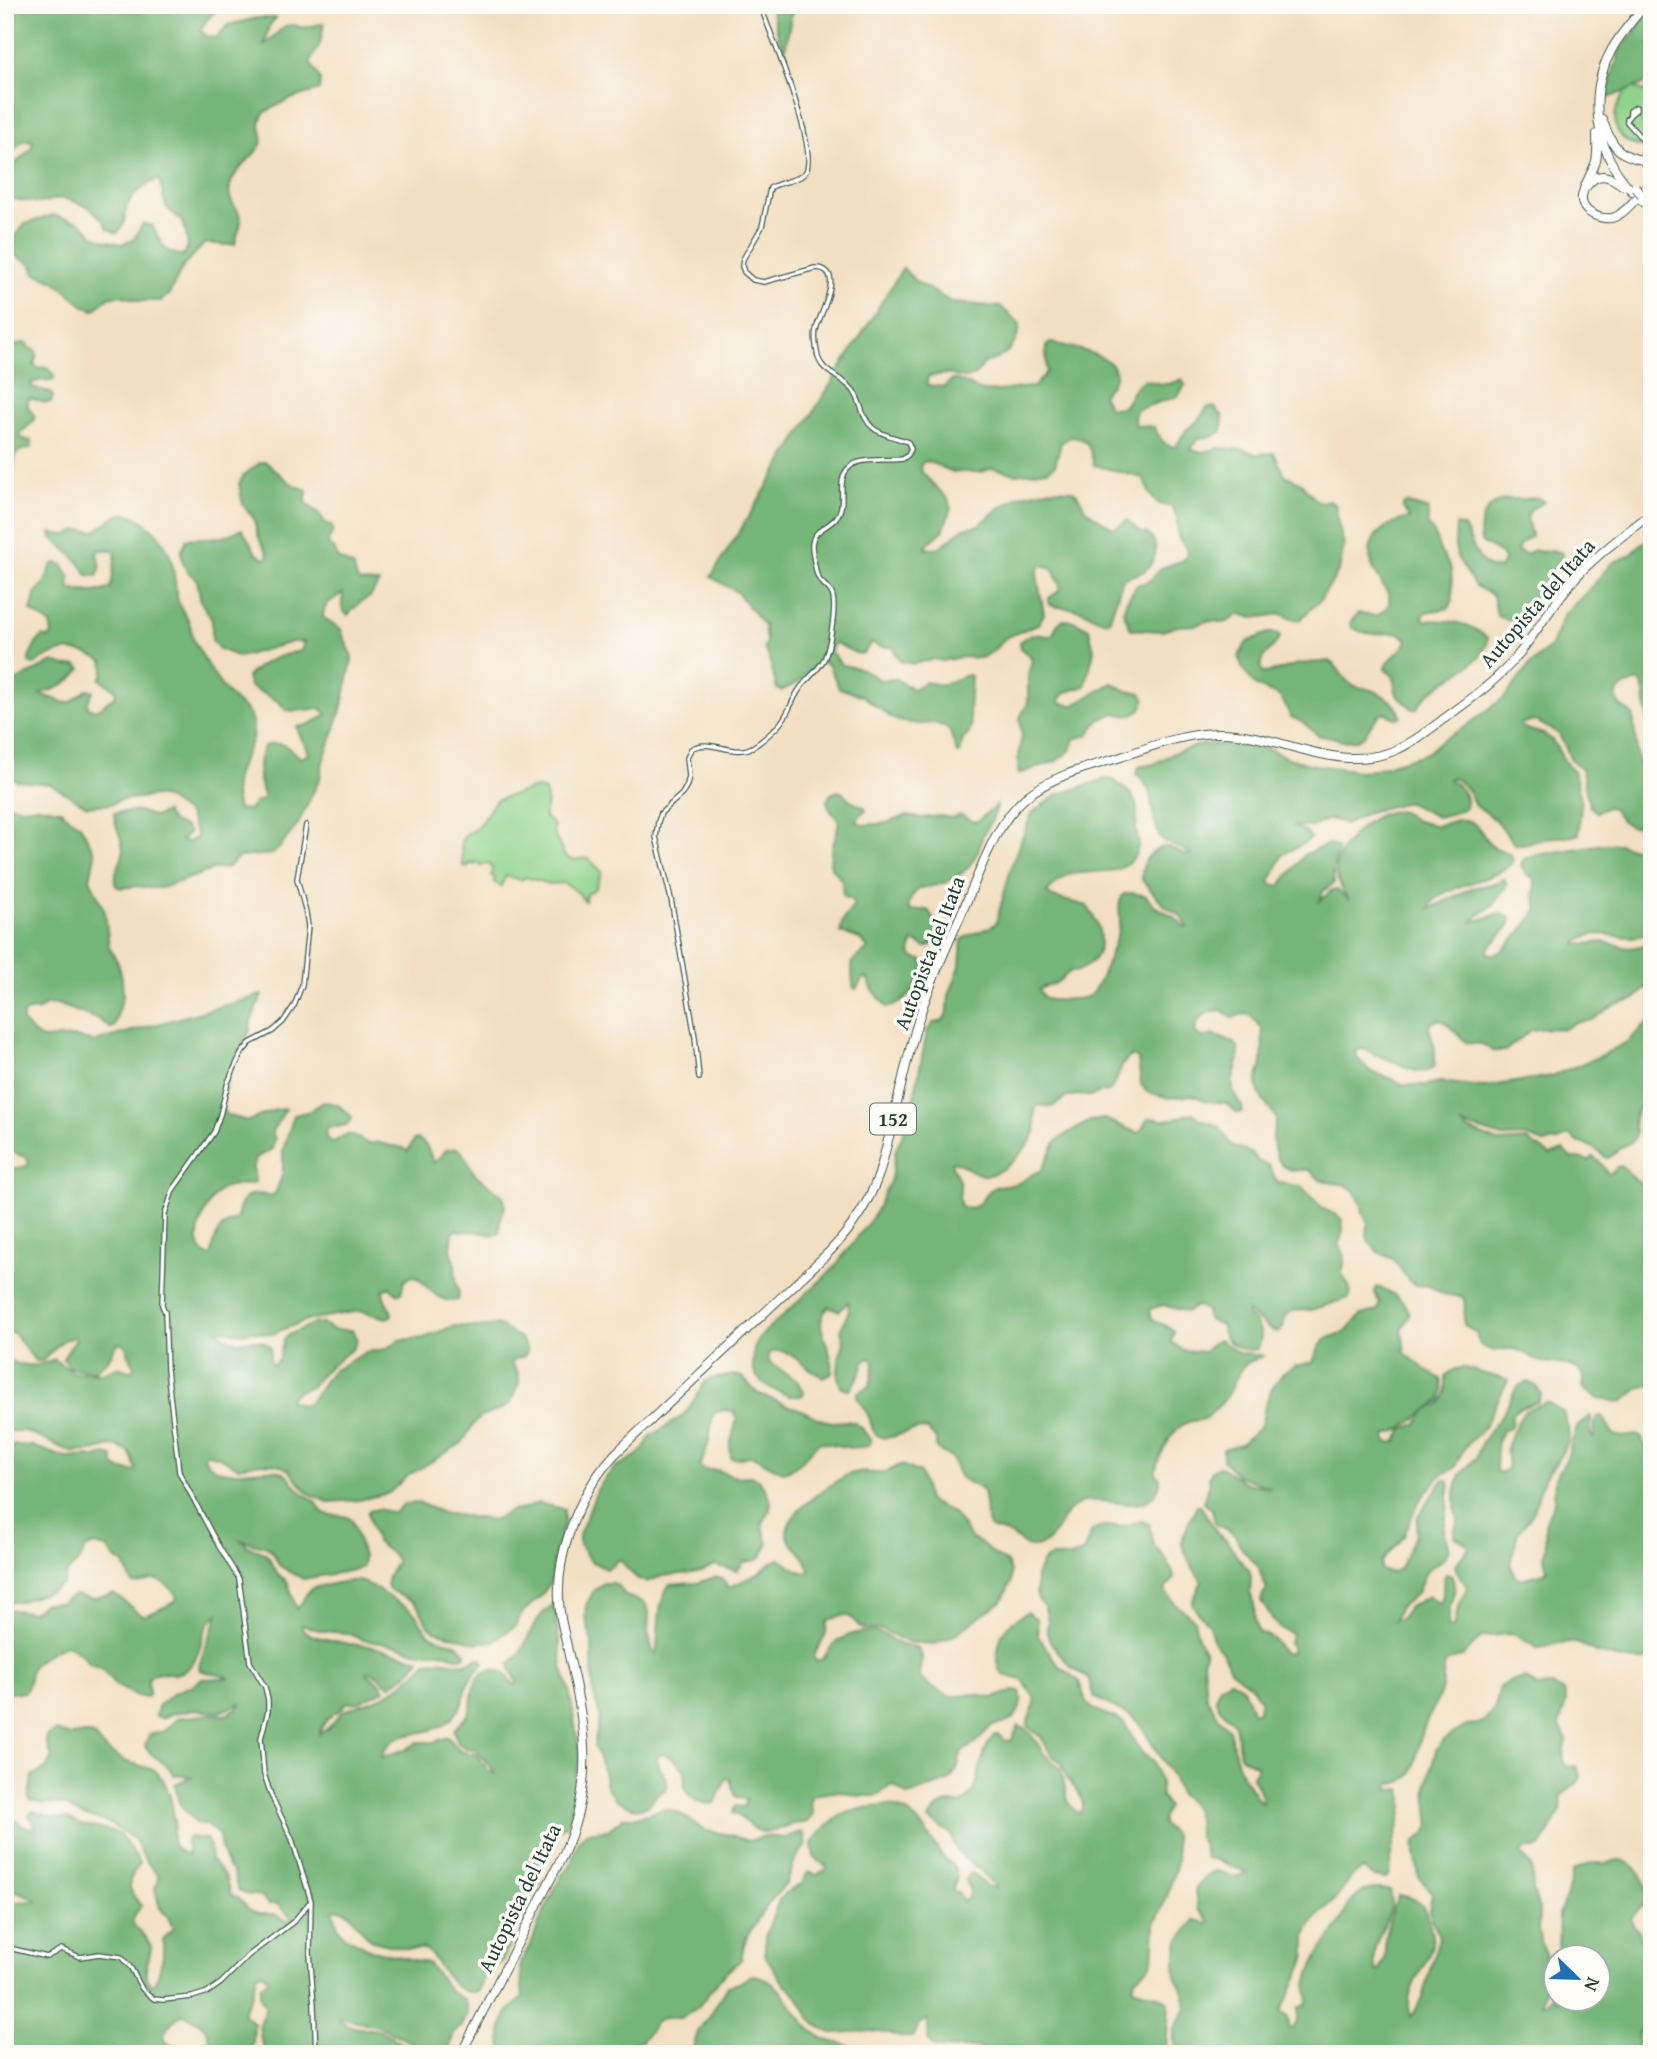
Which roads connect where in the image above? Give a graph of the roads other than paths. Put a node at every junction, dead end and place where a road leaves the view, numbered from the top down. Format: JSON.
{"nodes":[{"id":1,"x":760,"y":5,"type":"edge"},
{"id":2,"x":1645,"y":5,"type":"edge"},
{"id":3,"x":1652,"y":5,"type":"edge"},
{"id":4,"x":1597,"y":103,"type":"junction"},
{"id":5,"x":1630,"y":115,"type":"dead end"},
{"id":6,"x":1602,"y":119,"type":"junction"},
{"id":7,"x":1652,"y":144,"type":"edge"},
{"id":8,"x":1652,"y":162,"type":"edge"},
{"id":9,"x":1652,"y":181,"type":"edge"},
{"id":10,"x":1633,"y":190,"type":"junction"},
{"id":11,"x":1641,"y":196,"type":"junction"},
{"id":12,"x":1652,"y":203,"type":"edge"},
{"id":13,"x":1652,"y":209,"type":"edge"},
{"id":14,"x":1652,"y":516,"type":"edge"},
{"id":15,"x":306,"y":825,"type":"dead end"},
{"id":16,"x":699,"y":1078,"type":"dead end"},
{"id":17,"x":311,"y":1901,"type":"junction"},
{"id":18,"x":5,"y":1947,"type":"edge"},
{"id":19,"x":316,"y":2054,"type":"edge"},
{"id":20,"x":463,"y":2054,"type":"edge"}],
"edges":[{"from":1,"to":16,"type":"street"},
{"from":2,"to":4,"type":"highway"},
{"from":3,"to":6,"type":"highway"},
{"from":4,"to":9,"type":"highway"},
{"from":4,"to":10,"type":"highway"},
{"from":5,"to":7,"type":"street"},
{"from":6,"to":8,"type":"highway"},
{"from":6,"to":10,"type":"highway"},
{"from":9,"to":10,"type":"highway"},
{"from":10,"to":11,"type":"highway","bridge":true},
{"from":11,"to":12,"type":"highway"},
{"from":11,"to":13,"type":"highway"},
{"from":14,"to":20,"type":"highway","name":"Autopista del Itata","number":"152"},
{"from":15,"to":17,"type":"street"},
{"from":17,"to":18,"type":"street"},
{"from":17,"to":19,"type":"street"}]}
